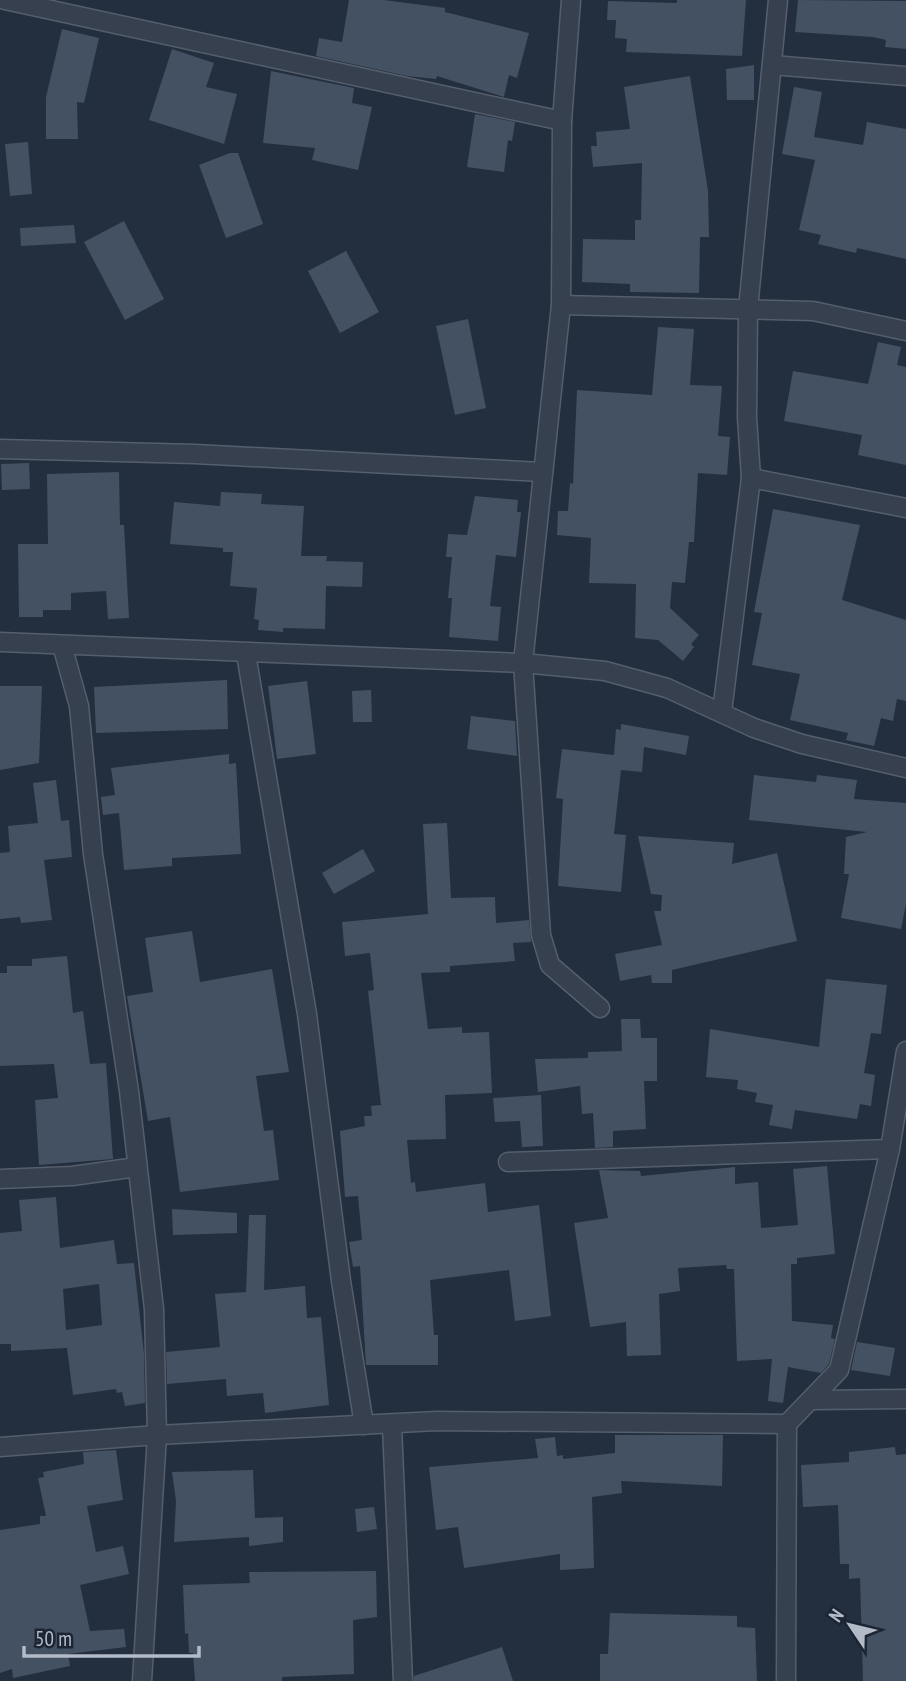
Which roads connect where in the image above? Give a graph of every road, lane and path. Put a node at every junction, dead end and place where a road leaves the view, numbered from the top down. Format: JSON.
{"nodes":[{"id":1,"x":5,"y":0,"type":"edge"},
{"id":2,"x":571,"y":0,"type":"edge"},
{"id":3,"x":778,"y":0,"type":"edge"},
{"id":4,"x":772,"y":65,"type":"junction"},
{"id":5,"x":906,"y":76,"type":"edge"},
{"id":6,"x":562,"y":121,"type":"junction"},
{"id":7,"x":561,"y":305,"type":"junction"},
{"id":8,"x":748,"y":309,"type":"junction"},
{"id":9,"x":906,"y":331,"type":"edge"},
{"id":10,"x":0,"y":449,"type":"edge"},
{"id":11,"x":542,"y":472,"type":"junction"},
{"id":12,"x":751,"y":478,"type":"junction"},
{"id":13,"x":906,"y":508,"type":"edge"},
{"id":14,"x":0,"y":642,"type":"edge"},
{"id":15,"x":62,"y":645,"type":"junction"},
{"id":16,"x":246,"y":654,"type":"junction"},
{"id":17,"x":523,"y":663,"type":"junction"},
{"id":18,"x":722,"y":712,"type":"junction"},
{"id":19,"x":906,"y":768,"type":"edge"},
{"id":20,"x":600,"y":1008,"type":"dead end"},
{"id":21,"x":906,"y":1051,"type":"edge"},
{"id":22,"x":890,"y":1149,"type":"junction"},
{"id":23,"x":508,"y":1162,"type":"dead end"},
{"id":24,"x":137,"y":1167,"type":"junction"},
{"id":25,"x":0,"y":1179,"type":"edge"},
{"id":26,"x":906,"y":1399,"type":"edge"},
{"id":27,"x":813,"y":1400,"type":"junction"},
{"id":28,"x":787,"y":1424,"type":"junction"},
{"id":29,"x":364,"y":1425,"type":"junction"},
{"id":30,"x":392,"y":1426,"type":"junction"},
{"id":31,"x":157,"y":1435,"type":"junction"},
{"id":32,"x":0,"y":1447,"type":"edge"},
{"id":33,"x":142,"y":1681,"type":"edge"},
{"id":34,"x":404,"y":1681,"type":"edge"},
{"id":35,"x":786,"y":1681,"type":"edge"}],
"edges":[{"from":1,"to":6,"type":"street"},
{"from":2,"to":6,"type":"street"},
{"from":3,"to":4,"type":"street"},
{"from":4,"to":5,"type":"street"},
{"from":4,"to":8,"type":"street"},
{"from":6,"to":7,"type":"street"},
{"from":7,"to":8,"type":"street"},
{"from":7,"to":11,"type":"street"},
{"from":8,"to":9,"type":"street"},
{"from":8,"to":12,"type":"street"},
{"from":10,"to":11,"type":"street"},
{"from":11,"to":17,"type":"street"},
{"from":12,"to":13,"type":"street"},
{"from":12,"to":18,"type":"street"},
{"from":14,"to":15,"type":"street"},
{"from":15,"to":16,"type":"street"},
{"from":15,"to":24,"type":"street"},
{"from":16,"to":17,"type":"street"},
{"from":16,"to":29,"type":"street"},
{"from":17,"to":18,"type":"street"},
{"from":17,"to":20,"type":"street"},
{"from":18,"to":19,"type":"street"},
{"from":21,"to":22,"type":"street"},
{"from":22,"to":23,"type":"street"},
{"from":22,"to":27,"type":"street"},
{"from":24,"to":25,"type":"street"},
{"from":24,"to":31,"type":"street"},
{"from":26,"to":27,"type":"street"},
{"from":27,"to":28,"type":"street"},
{"from":28,"to":30,"type":"street"},
{"from":28,"to":35,"type":"street"},
{"from":29,"to":30,"type":"street"},
{"from":29,"to":31,"type":"street"},
{"from":30,"to":34,"type":"street"},
{"from":31,"to":32,"type":"street"},
{"from":31,"to":33,"type":"street"}]}
